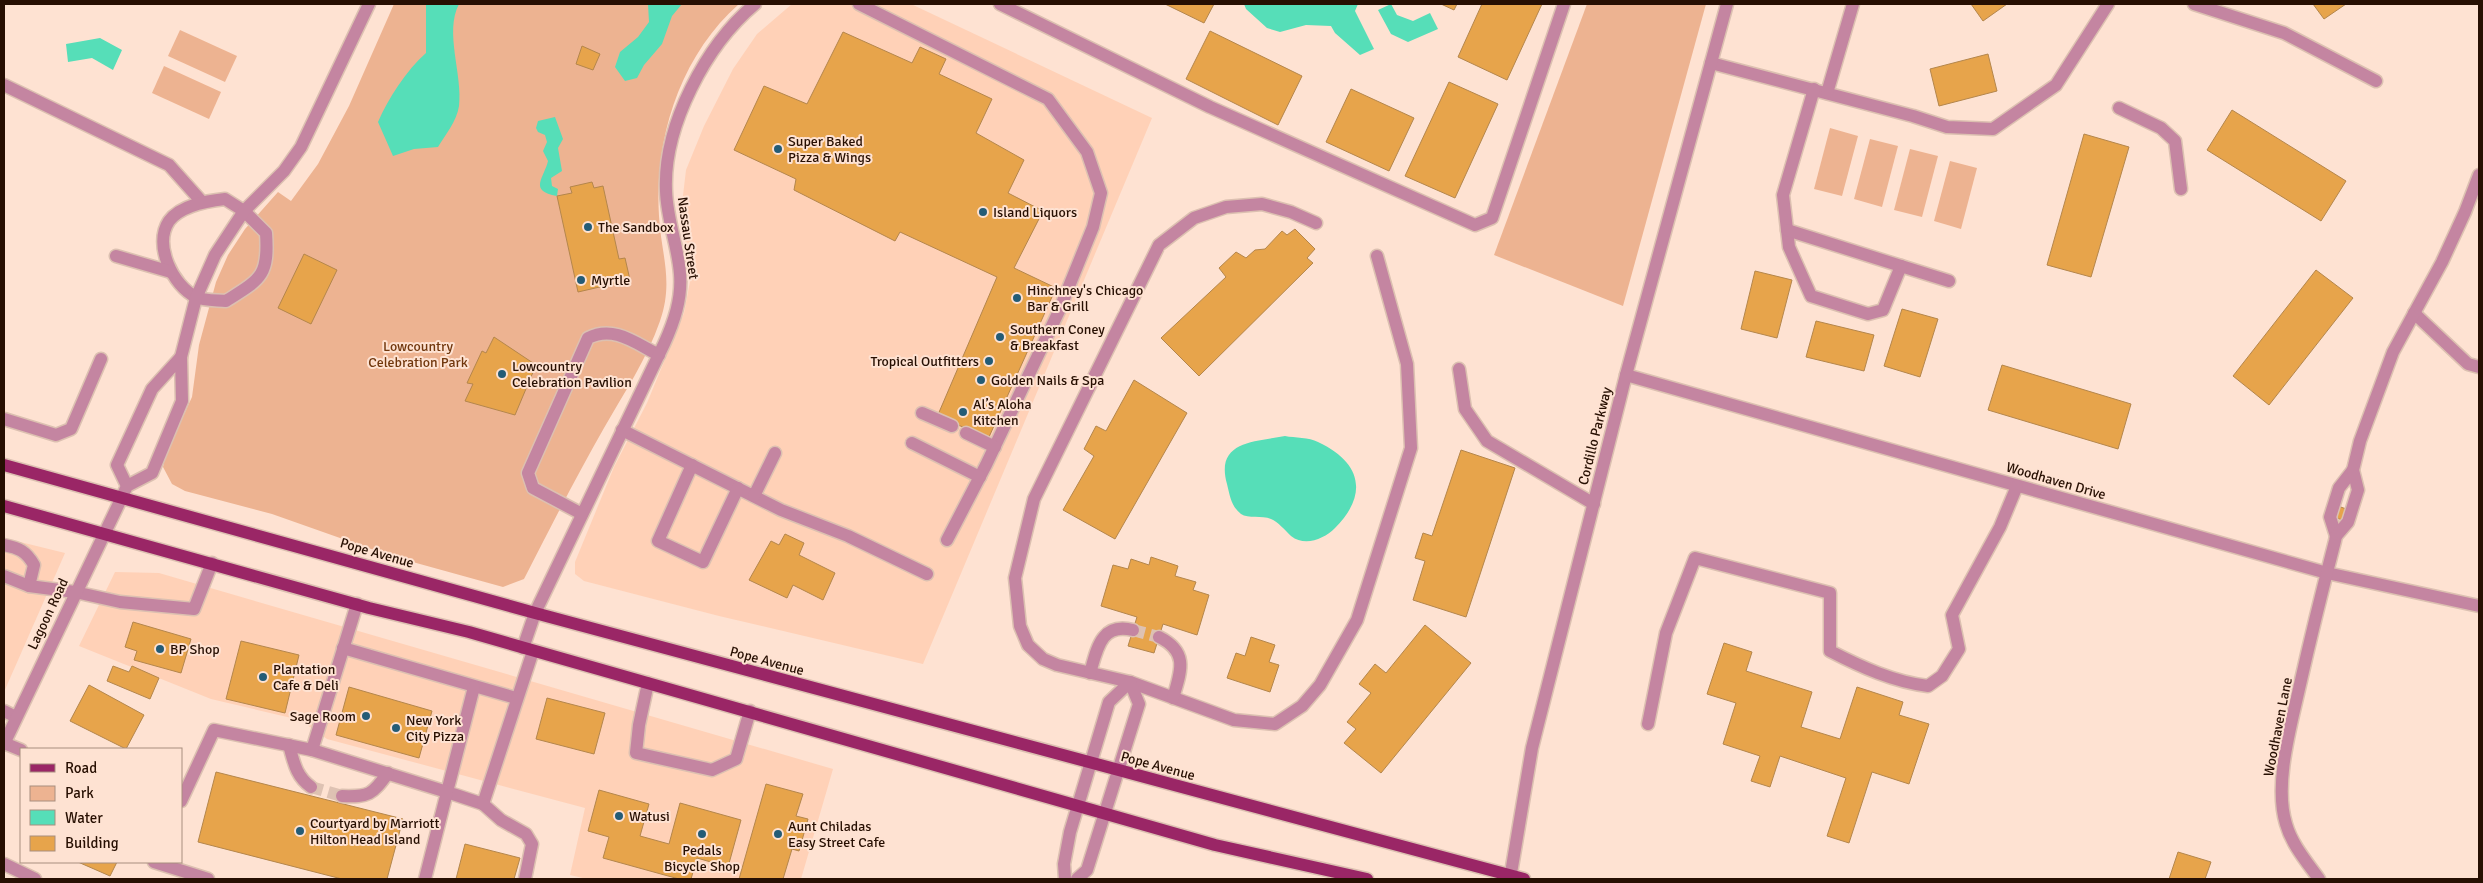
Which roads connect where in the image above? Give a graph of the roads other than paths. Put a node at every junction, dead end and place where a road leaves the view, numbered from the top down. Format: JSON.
{"nodes":[{"id":1,"x":369,"y":4,"type":"edge"},
{"id":2,"x":755,"y":4,"type":"edge"},
{"id":3,"x":859,"y":4,"type":"edge"},
{"id":4,"x":1000,"y":4,"type":"edge"},
{"id":5,"x":1564,"y":4,"type":"edge"},
{"id":6,"x":1727,"y":4,"type":"edge"},
{"id":7,"x":1853,"y":4,"type":"edge"},
{"id":8,"x":2108,"y":4,"type":"edge"},
{"id":9,"x":2194,"y":4,"type":"edge"},
{"id":10,"x":1710,"y":63,"type":"junction"},
{"id":11,"x":2376,"y":81,"type":"dead end"},
{"id":12,"x":4,"y":85,"type":"edge"},
{"id":13,"x":1814,"y":89,"type":"junction"},
{"id":14,"x":1827,"y":93,"type":"junction"},
{"id":15,"x":2119,"y":108,"type":"dead end"},
{"id":16,"x":2479,"y":175,"type":"edge"},
{"id":17,"x":2181,"y":189,"type":"dead end"},
{"id":18,"x":202,"y":202,"type":"junction"},
{"id":19,"x":244,"y":211,"type":"junction"},
{"id":20,"x":1316,"y":223,"type":"dead end"},
{"id":21,"x":1787,"y":230,"type":"junction"},
{"id":22,"x":116,"y":256,"type":"dead end"},
{"id":23,"x":1377,"y":256,"type":"dead end"},
{"id":24,"x":1900,"y":266,"type":"junction"},
{"id":25,"x":171,"y":272,"type":"junction"},
{"id":26,"x":1949,"y":281,"type":"dead end"},
{"id":27,"x":196,"y":298,"type":"junction"},
{"id":28,"x":2414,"y":313,"type":"junction"},
{"id":29,"x":659,"y":354,"type":"junction"},
{"id":30,"x":181,"y":357,"type":"junction"},
{"id":31,"x":101,"y":359,"type":"dead end"},
{"id":32,"x":2479,"y":367,"type":"edge"},
{"id":33,"x":1459,"y":370,"type":"dead end"},
{"id":34,"x":1626,"y":375,"type":"junction"},
{"id":35,"x":922,"y":413,"type":"dead end"},
{"id":36,"x":4,"y":419,"type":"edge"},
{"id":37,"x":952,"y":426,"type":"dead end"},
{"id":38,"x":622,"y":430,"type":"junction"},
{"id":39,"x":966,"y":433,"type":"dead end"},
{"id":40,"x":912,"y":443,"type":"dead end"},
{"id":41,"x":995,"y":447,"type":"junction"},
{"id":42,"x":775,"y":453,"type":"dead end"},
{"id":43,"x":4,"y":465,"type":"edge"},
{"id":44,"x":692,"y":465,"type":"junction"},
{"id":45,"x":2353,"y":470,"type":"junction"},
{"id":46,"x":980,"y":476,"type":"junction"},
{"id":47,"x":2017,"y":486,"type":"junction"},
{"id":48,"x":738,"y":488,"type":"junction"},
{"id":49,"x":124,"y":491,"type":"junction"},
{"id":50,"x":754,"y":496,"type":"junction"},
{"id":51,"x":1594,"y":504,"type":"junction"},
{"id":52,"x":4,"y":506,"type":"edge"},
{"id":53,"x":582,"y":514,"type":"junction"},
{"id":54,"x":105,"y":533,"type":"junction"},
{"id":55,"x":2336,"y":536,"type":"junction"},
{"id":56,"x":947,"y":540,"type":"dead end"},
{"id":57,"x":4,"y":545,"type":"edge"},
{"id":58,"x":212,"y":563,"type":"junction"},
{"id":59,"x":2327,"y":573,"type":"junction"},
{"id":60,"x":927,"y":574,"type":"dead end"},
{"id":61,"x":4,"y":576,"type":"edge"},
{"id":62,"x":29,"y":586,"type":"junction"},
{"id":63,"x":75,"y":592,"type":"junction"},
{"id":64,"x":357,"y":604,"type":"junction"},
{"id":65,"x":2479,"y":606,"type":"edge"},
{"id":66,"x":535,"y":614,"type":"junction"},
{"id":67,"x":1133,"y":630,"type":"tunnel mouth"},
{"id":68,"x":1159,"y":637,"type":"tunnel mouth"},
{"id":69,"x":343,"y":648,"type":"junction"},
{"id":70,"x":528,"y":650,"type":"junction"},
{"id":71,"x":1090,"y":673,"type":"junction"},
{"id":72,"x":1130,"y":682,"type":"junction"},
{"id":73,"x":648,"y":683,"type":"junction"},
{"id":74,"x":474,"y":687,"type":"junction"},
{"id":75,"x":516,"y":698,"type":"junction"},
{"id":76,"x":1173,"y":698,"type":"junction"},
{"id":77,"x":4,"y":711,"type":"edge"},
{"id":78,"x":750,"y":711,"type":"junction"},
{"id":79,"x":16,"y":716,"type":"junction"},
{"id":80,"x":1648,"y":724,"type":"dead end"},
{"id":81,"x":4,"y":744,"type":"edge"},
{"id":82,"x":289,"y":745,"type":"junction"},
{"id":83,"x":20,"y":750,"type":"edge"},
{"id":84,"x":312,"y":750,"type":"junction"},
{"id":85,"x":1091,"y":764,"type":"junction"},
{"id":86,"x":1117,"y":771,"type":"junction"},
{"id":87,"x":388,"y":774,"type":"junction"},
{"id":88,"x":311,"y":788,"type":"tunnel mouth"},
{"id":89,"x":447,"y":792,"type":"junction"},
{"id":90,"x":342,"y":796,"type":"tunnel mouth"},
{"id":91,"x":182,"y":799,"type":"edge"},
{"id":92,"x":483,"y":804,"type":"junction"},
{"id":93,"x":1076,"y":805,"type":"junction"},
{"id":94,"x":1105,"y":813,"type":"junction"},
{"id":95,"x":157,"y":863,"type":"edge"},
{"id":96,"x":4,"y":864,"type":"edge"},
{"id":97,"x":1515,"y":878,"type":"edge"},
{"id":98,"x":35,"y":879,"type":"edge"},
{"id":99,"x":208,"y":879,"type":"edge"},
{"id":100,"x":425,"y":879,"type":"edge"},
{"id":101,"x":525,"y":879,"type":"edge"},
{"id":102,"x":1065,"y":879,"type":"edge"},
{"id":103,"x":1077,"y":879,"type":"edge"},
{"id":104,"x":1366,"y":879,"type":"edge"},
{"id":105,"x":2319,"y":879,"type":"edge"}],
"edges":[{"from":1,"to":19,"type":"street"},
{"from":2,"to":29,"type":"street","name":"Nassau Street"},
{"from":3,"to":41,"type":"street"},
{"from":4,"to":5,"type":"street"},
{"from":6,"to":10,"type":"street","name":"Cordillo Parkway"},
{"from":7,"to":14,"type":"street"},
{"from":8,"to":14,"type":"street"},
{"from":9,"to":11,"type":"street"},
{"from":10,"to":13,"type":"street"},
{"from":10,"to":34,"type":"street","name":"Cordillo Parkway"},
{"from":12,"to":18,"type":"street"},
{"from":13,"to":14,"type":"street"},
{"from":13,"to":21,"type":"street"},
{"from":15,"to":17,"type":"street"},
{"from":16,"to":28,"type":"street"},
{"from":18,"to":19,"type":"street"},
{"from":18,"to":25,"type":"street"},
{"from":19,"to":27,"type":"street"},
{"from":19,"to":27,"type":"street"},
{"from":20,"to":71,"type":"street"},
{"from":21,"to":24,"type":"street"},
{"from":21,"to":24,"type":"street"},
{"from":22,"to":25,"type":"street"},
{"from":23,"to":76,"type":"street"},
{"from":24,"to":26,"type":"street"},
{"from":25,"to":27,"type":"street"},
{"from":27,"to":30,"type":"street"},
{"from":28,"to":32,"type":"street"},
{"from":28,"to":45,"type":"street"},
{"from":29,"to":38,"type":"street","name":"Nassau Street"},
{"from":29,"to":53,"type":"street"},
{"from":30,"to":49,"type":"street"},
{"from":30,"to":49,"type":"street"},
{"from":31,"to":36,"type":"street"},
{"from":33,"to":51,"type":"street"},
{"from":34,"to":47,"type":"street","name":"Woodhaven Drive"},
{"from":34,"to":51,"type":"street","name":"Cordillo Parkway"},
{"from":35,"to":37,"type":"street"},
{"from":38,"to":44,"type":"street"},
{"from":38,"to":53,"type":"street","name":"Nassau Street"},
{"from":39,"to":41,"type":"street"},
{"from":40,"to":46,"type":"street"},
{"from":41,"to":46,"type":"street"},
{"from":42,"to":50,"type":"street"},
{"from":43,"to":49,"type":"main road","name":"Pope Avenue"},
{"from":44,"to":48,"type":"street"},
{"from":44,"to":48,"type":"street"},
{"from":45,"to":55,"type":"street"},
{"from":45,"to":55,"type":"street"},
{"from":46,"to":56,"type":"street"},
{"from":47,"to":59,"type":"street","name":"Woodhaven Drive"},
{"from":47,"to":80,"type":"street"},
{"from":48,"to":50,"type":"street"},
{"from":49,"to":54,"type":"street","name":"Lagoon Road"},
{"from":49,"to":66,"type":"main road","name":"Pope Avenue"},
{"from":50,"to":60,"type":"street"},
{"from":51,"to":97,"type":"street","name":"Cordillo Parkway"},
{"from":52,"to":54,"type":"main road"},
{"from":53,"to":66,"type":"street","name":"Nassau Street"},
{"from":54,"to":58,"type":"main road"},
{"from":54,"to":63,"type":"street","name":"Lagoon Road"},
{"from":55,"to":59,"type":"street","name":"Woodhaven Lane"},
{"from":57,"to":62,"type":"street"},
{"from":58,"to":63,"type":"street"},
{"from":58,"to":64,"type":"main road"},
{"from":59,"to":65,"type":"street","name":"Woodhaven Drive"},
{"from":59,"to":105,"type":"street","name":"Woodhaven Lane"},
{"from":61,"to":62,"type":"street"},
{"from":62,"to":63,"type":"street"},
{"from":63,"to":79,"type":"street","name":"Lagoon Road"},
{"from":64,"to":69,"type":"street"},
{"from":64,"to":70,"type":"main road"},
{"from":66,"to":70,"type":"street","name":"Nassau Street"},
{"from":66,"to":85,"type":"main road","name":"Pope Avenue"},
{"from":67,"to":71,"type":"street"},
{"from":68,"to":76,"type":"street"},
{"from":69,"to":74,"type":"street"},
{"from":69,"to":84,"type":"street"},
{"from":70,"to":73,"type":"main road"},
{"from":70,"to":75,"type":"street","name":"Nassau Street"},
{"from":71,"to":72,"type":"street"},
{"from":72,"to":76,"type":"street"},
{"from":72,"to":85,"type":"street"},
{"from":72,"to":86,"type":"street"},
{"from":73,"to":78,"type":"main road"},
{"from":73,"to":78,"type":"street"},
{"from":74,"to":75,"type":"street"},
{"from":74,"to":89,"type":"street"},
{"from":75,"to":92,"type":"street","name":"Nassau Street"},
{"from":77,"to":79,"type":"street"},
{"from":78,"to":93,"type":"main road"},
{"from":79,"to":81,"type":"street","name":"Lagoon Road"},
{"from":81,"to":83,"type":"street"},
{"from":82,"to":84,"type":"street"},
{"from":82,"to":88,"type":"street"},
{"from":82,"to":91,"type":"street"},
{"from":84,"to":87,"type":"street"},
{"from":85,"to":86,"type":"main road","name":"Pope Avenue"},
{"from":85,"to":93,"type":"street"},
{"from":86,"to":94,"type":"street"},
{"from":86,"to":97,"type":"main road","name":"Pope Avenue"},
{"from":87,"to":89,"type":"street"},
{"from":87,"to":90,"type":"street"},
{"from":89,"to":92,"type":"street"},
{"from":89,"to":100,"type":"street"},
{"from":92,"to":101,"type":"street"},
{"from":93,"to":94,"type":"main road"},
{"from":93,"to":102,"type":"street"},
{"from":94,"to":103,"type":"street"},
{"from":94,"to":104,"type":"main road"},
{"from":95,"to":99,"type":"street"},
{"from":96,"to":98,"type":"street"}]}
